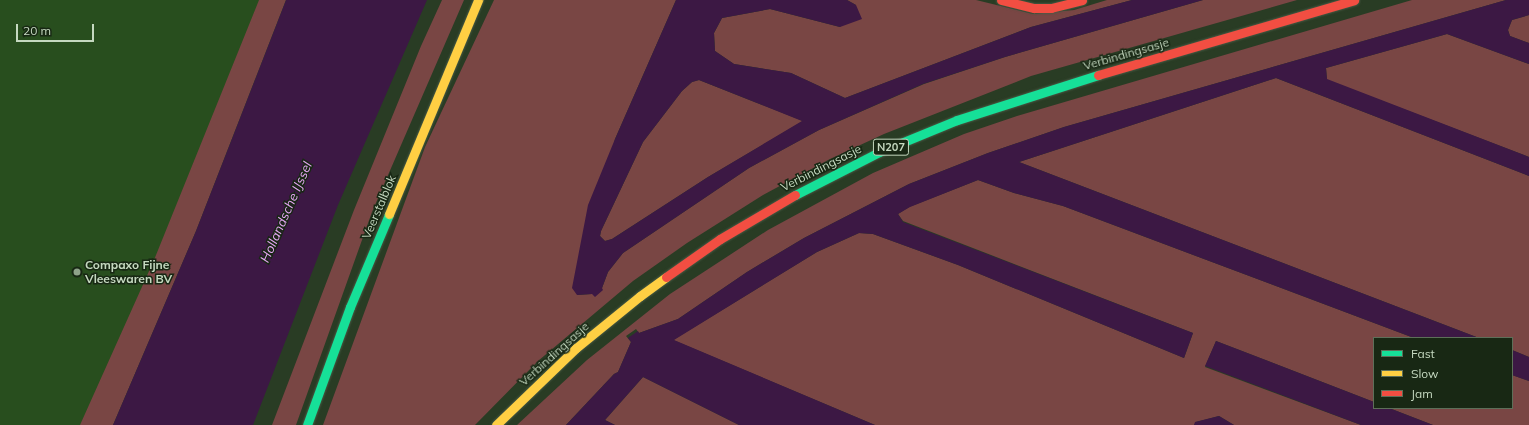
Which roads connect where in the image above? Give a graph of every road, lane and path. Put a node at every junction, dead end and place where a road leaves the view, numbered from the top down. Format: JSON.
{"nodes":[{"id":1,"x":478,"y":0,"type":"edge"},
{"id":2,"x":1001,"y":0,"type":"edge"},
{"id":3,"x":1082,"y":0,"type":"edge"},
{"id":4,"x":1354,"y":0,"type":"edge"},
{"id":5,"x":307,"y":425,"type":"edge"},
{"id":6,"x":496,"y":425,"type":"edge"}],
"edges":[{"from":1,"to":5,"type":"main road","name":"Veerstalblok"},
{"from":2,"to":3,"type":"main road"},
{"from":4,"to":6,"type":"main road","name":"Verbindingsasje","number":"N207"}]}
